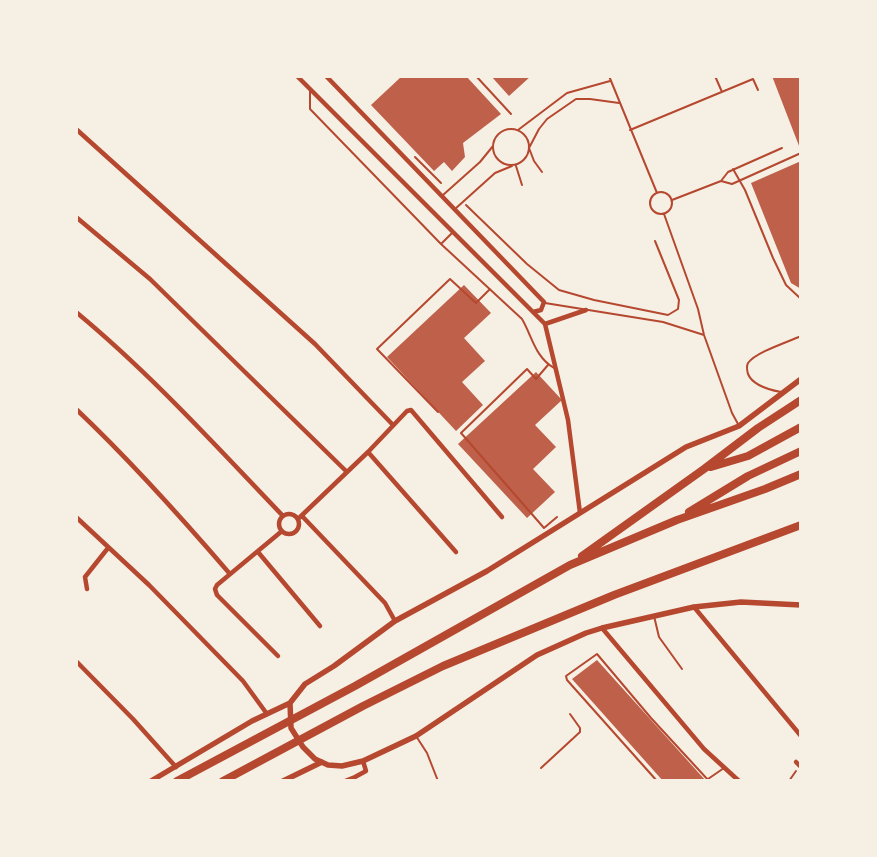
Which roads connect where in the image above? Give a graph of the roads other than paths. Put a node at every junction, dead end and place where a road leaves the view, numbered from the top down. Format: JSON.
{"nodes":[{"id":1,"x":297,"y":76,"type":"edge"},
{"id":2,"x":326,"y":76,"type":"edge"},
{"id":3,"x":608,"y":76,"type":"edge"},
{"id":4,"x":715,"y":76,"type":"edge"},
{"id":5,"x":610,"y":81,"type":"junction"},
{"id":6,"x":310,"y":90,"type":"junction"},
{"id":7,"x":758,"y":90,"type":"dead end"},
{"id":8,"x":722,"y":92,"type":"junction"},
{"id":9,"x":619,"y":103,"type":"junction"},
{"id":10,"x":76,"y":129,"type":"edge"},
{"id":11,"x":518,"y":130,"type":"junction"},
{"id":12,"x":630,"y":130,"type":"junction"},
{"id":13,"x":493,"y":146,"type":"junction"},
{"id":14,"x":529,"y":148,"type":"junction"},
{"id":15,"x":782,"y":148,"type":"dead end"},
{"id":16,"x":801,"y":154,"type":"edge"},
{"id":17,"x":516,"y":165,"type":"junction"},
{"id":18,"x":733,"y":169,"type":"junction"},
{"id":19,"x":542,"y":172,"type":"dead end"},
{"id":20,"x":721,"y":181,"type":"junction"},
{"id":21,"x":739,"y":181,"type":"junction"},
{"id":22,"x":522,"y":184,"type":"dead end"},
{"id":23,"x":657,"y":193,"type":"junction"},
{"id":24,"x":441,"y":197,"type":"junction"},
{"id":25,"x":672,"y":200,"type":"junction"},
{"id":26,"x":454,"y":210,"type":"junction"},
{"id":27,"x":664,"y":214,"type":"junction"},
{"id":28,"x":76,"y":217,"type":"edge"},
{"id":29,"x":454,"y":232,"type":"junction"},
{"id":30,"x":441,"y":244,"type":"junction"},
{"id":31,"x":490,"y":289,"type":"junction"},
{"id":32,"x":801,"y":299,"type":"edge"},
{"id":33,"x":544,"y":302,"type":"junction"},
{"id":34,"x":586,"y":310,"type":"junction"},
{"id":35,"x":76,"y":312,"type":"edge"},
{"id":36,"x":533,"y":312,"type":"junction"},
{"id":37,"x":545,"y":324,"type":"junction"},
{"id":38,"x":704,"y":335,"type":"junction"},
{"id":39,"x":801,"y":336,"type":"edge"},
{"id":40,"x":548,"y":365,"type":"junction"},
{"id":41,"x":555,"y":369,"type":"junction"},
{"id":42,"x":801,"y":379,"type":"edge"},
{"id":43,"x":784,"y":392,"type":"junction"},
{"id":44,"x":801,"y":400,"type":"edge"},
{"id":45,"x":76,"y":409,"type":"edge"},
{"id":46,"x":438,"y":412,"type":"dead end"},
{"id":47,"x":393,"y":425,"type":"junction"},
{"id":48,"x":739,"y":426,"type":"junction"},
{"id":49,"x":801,"y":427,"type":"edge"},
{"id":50,"x":801,"y":451,"type":"edge"},
{"id":51,"x":368,"y":452,"type":"junction"},
{"id":52,"x":704,"y":469,"type":"junction"},
{"id":53,"x":347,"y":472,"type":"junction"},
{"id":54,"x":801,"y":474,"type":"edge"},
{"id":55,"x":580,"y":513,"type":"junction"},
{"id":56,"x":283,"y":516,"type":"junction"},
{"id":57,"x":76,"y":517,"type":"edge"},
{"id":58,"x":502,"y":517,"type":"dead end"},
{"id":59,"x":557,"y":517,"type":"dead end"},
{"id":60,"x":300,"y":518,"type":"junction"},
{"id":61,"x":677,"y":520,"type":"junction"},
{"id":62,"x":801,"y":526,"type":"edge"},
{"id":63,"x":282,"y":531,"type":"junction"},
{"id":64,"x":108,"y":548,"type":"junction"},
{"id":65,"x":258,"y":552,"type":"junction"},
{"id":66,"x":456,"y":552,"type":"dead end"},
{"id":67,"x":570,"y":565,"type":"junction"},
{"id":68,"x":230,"y":574,"type":"junction"},
{"id":69,"x":87,"y":588,"type":"dead end"},
{"id":70,"x":801,"y":605,"type":"edge"},
{"id":71,"x":694,"y":607,"type":"junction"},
{"id":72,"x":654,"y":616,"type":"junction"},
{"id":73,"x":395,"y":621,"type":"junction"},
{"id":74,"x":320,"y":626,"type":"dead end"},
{"id":75,"x":602,"y":628,"type":"junction"},
{"id":76,"x":278,"y":656,"type":"dead end"},
{"id":77,"x":76,"y":661,"type":"edge"},
{"id":78,"x":682,"y":669,"type":"dead end"},
{"id":79,"x":290,"y":703,"type":"junction"},
{"id":80,"x":267,"y":714,"type":"junction"},
{"id":81,"x":570,"y":714,"type":"dead end"},
{"id":82,"x":416,"y":736,"type":"junction"},
{"id":83,"x":801,"y":736,"type":"edge"},
{"id":84,"x":363,"y":761,"type":"junction"},
{"id":85,"x":322,"y":762,"type":"junction"},
{"id":86,"x":176,"y":767,"type":"junction"},
{"id":87,"x":541,"y":768,"type":"dead end"},
{"id":88,"x":724,"y":768,"type":"junction"},
{"id":89,"x":709,"y":780,"type":"edge"},
{"id":90,"x":152,"y":781,"type":"edge"},
{"id":91,"x":177,"y":781,"type":"edge"},
{"id":92,"x":223,"y":781,"type":"edge"},
{"id":93,"x":284,"y":781,"type":"edge"},
{"id":94,"x":345,"y":781,"type":"edge"},
{"id":95,"x":438,"y":781,"type":"edge"},
{"id":96,"x":657,"y":781,"type":"edge"},
{"id":97,"x":739,"y":781,"type":"edge"}],
"edges":[{"from":1,"to":6,"type":"street"},
{"from":2,"to":24,"type":"street"},
{"from":3,"to":5,"type":"lane"},
{"from":4,"to":8,"type":"lane"},
{"from":5,"to":9,"type":"lane"},
{"from":5,"to":11,"type":"lane"},
{"from":6,"to":29,"type":"street"},
{"from":6,"to":30,"type":"lane"},
{"from":7,"to":8,"type":"lane"},
{"from":8,"to":12,"type":"lane"},
{"from":9,"to":12,"type":"lane"},
{"from":9,"to":14,"type":"lane"},
{"from":10,"to":47,"type":"street"},
{"from":11,"to":13,"type":"lane"},
{"from":11,"to":14,"type":"lane"},
{"from":12,"to":23,"type":"lane"},
{"from":13,"to":17,"type":"lane"},
{"from":13,"to":24,"type":"lane"},
{"from":14,"to":17,"type":"lane"},
{"from":14,"to":19,"type":"lane"},
{"from":15,"to":18,"type":"lane"},
{"from":16,"to":21,"type":"lane"},
{"from":17,"to":22,"type":"lane"},
{"from":17,"to":26,"type":"lane"},
{"from":18,"to":20,"type":"lane"},
{"from":18,"to":21,"type":"lane"},
{"from":20,"to":21,"type":"lane"},
{"from":20,"to":25,"type":"lane"},
{"from":21,"to":32,"type":"lane"},
{"from":23,"to":25,"type":"lane"},
{"from":23,"to":27,"type":"lane"},
{"from":24,"to":26,"type":"street"},
{"from":25,"to":27,"type":"lane"},
{"from":26,"to":33,"type":"street"},
{"from":27,"to":38,"type":"lane"},
{"from":28,"to":53,"type":"street"},
{"from":29,"to":30,"type":"lane"},
{"from":29,"to":36,"type":"street"},
{"from":30,"to":31,"type":"lane"},
{"from":31,"to":40,"type":"lane"},
{"from":31,"to":46,"type":"lane"},
{"from":33,"to":34,"type":"lane"},
{"from":33,"to":36,"type":"street"},
{"from":34,"to":37,"type":"street"},
{"from":34,"to":38,"type":"lane"},
{"from":35,"to":56,"type":"street"},
{"from":36,"to":37,"type":"street"},
{"from":37,"to":41,"type":"street"},
{"from":38,"to":48,"type":"lane"},
{"from":39,"to":43,"type":"lane"},
{"from":40,"to":41,"type":"lane"},
{"from":40,"to":59,"type":"lane"},
{"from":41,"to":55,"type":"street"},
{"from":42,"to":43,"type":"main road"},
{"from":43,"to":48,"type":"main road"},
{"from":44,"to":52,"type":"highway"},
{"from":45,"to":68,"type":"street"},
{"from":47,"to":51,"type":"street"},
{"from":47,"to":58,"type":"street"},
{"from":48,"to":55,"type":"main road"},
{"from":49,"to":52,"type":"highway"},
{"from":50,"to":61,"type":"highway"},
{"from":51,"to":53,"type":"street"},
{"from":51,"to":66,"type":"street"},
{"from":52,"to":67,"type":"highway"},
{"from":53,"to":60,"type":"street"},
{"from":54,"to":61,"type":"highway"},
{"from":55,"to":73,"type":"main road"},
{"from":56,"to":60,"type":"street"},
{"from":56,"to":63,"type":"street"},
{"from":57,"to":64,"type":"street"},
{"from":60,"to":63,"type":"street"},
{"from":60,"to":73,"type":"street"},
{"from":61,"to":67,"type":"highway"},
{"from":62,"to":92,"type":"highway"},
{"from":63,"to":65,"type":"street"},
{"from":64,"to":69,"type":"street"},
{"from":64,"to":80,"type":"street"},
{"from":65,"to":68,"type":"street"},
{"from":65,"to":74,"type":"street"},
{"from":67,"to":91,"type":"highway"},
{"from":68,"to":76,"type":"street"},
{"from":70,"to":71,"type":"main road"},
{"from":71,"to":72,"type":"main road"},
{"from":71,"to":83,"type":"street"},
{"from":72,"to":75,"type":"main road"},
{"from":72,"to":78,"type":"lane"},
{"from":73,"to":79,"type":"main road"},
{"from":75,"to":82,"type":"main road"},
{"from":75,"to":88,"type":"street"},
{"from":77,"to":86,"type":"street"},
{"from":79,"to":80,"type":"main road"},
{"from":79,"to":85,"type":"main road"},
{"from":80,"to":86,"type":"main road"},
{"from":81,"to":87,"type":"lane"},
{"from":82,"to":84,"type":"main road"},
{"from":82,"to":95,"type":"lane"},
{"from":84,"to":85,"type":"main road"},
{"from":84,"to":94,"type":"street"},
{"from":85,"to":93,"type":"main road"},
{"from":86,"to":90,"type":"main road"},
{"from":88,"to":89,"type":"lane"},
{"from":88,"to":97,"type":"street"},
{"from":89,"to":96,"type":"lane"}]}
